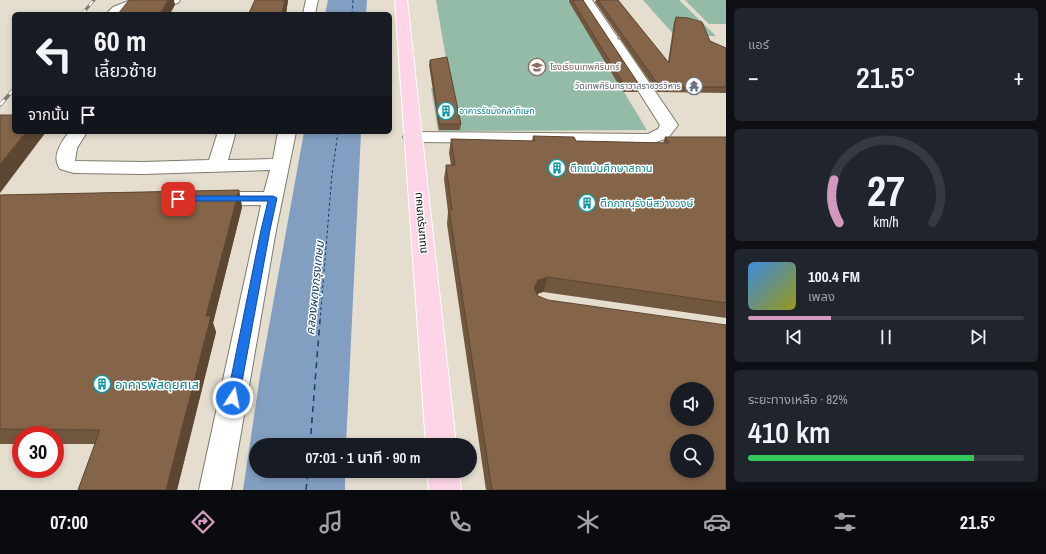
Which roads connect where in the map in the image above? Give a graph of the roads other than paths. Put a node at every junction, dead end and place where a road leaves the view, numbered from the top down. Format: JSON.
{"nodes":[{"id":1,"x":174,"y":0,"type":"edge"},
{"id":2,"x":312,"y":0,"type":"edge"},
{"id":3,"x":401,"y":0,"type":"edge"},
{"id":4,"x":586,"y":0,"type":"edge"},
{"id":5,"x":113,"y":12,"type":"edge"},
{"id":6,"x":309,"y":12,"type":"edge"},
{"id":7,"x":77,"y":134,"type":"edge"},
{"id":8,"x":225,"y":134,"type":"edge"},
{"id":9,"x":287,"y":134,"type":"edge"},
{"id":10,"x":412,"y":138,"type":"junction"},
{"id":11,"x":281,"y":164,"type":"junction"},
{"id":12,"x":216,"y":167,"type":"junction"},
{"id":13,"x":273,"y":198,"type":"junction"},
{"id":14,"x":194,"y":199,"type":"edge"},
{"id":15,"x":440,"y":438,"type":"edge"},
{"id":16,"x":444,"y":478,"type":"edge"},
{"id":17,"x":215,"y":490,"type":"edge"},
{"id":18,"x":445,"y":490,"type":"edge"}],
"edges":[{"from":1,"to":5,"type":"street"},
{"from":2,"to":6,"type":"street"},
{"from":3,"to":10,"type":"main road","name":"ถนนกรุงเกษม"},
{"from":4,"to":10,"type":"street"},
{"from":7,"to":12,"type":"street"},
{"from":8,"to":12,"type":"street"},
{"from":9,"to":11,"type":"street"},
{"from":10,"to":15,"type":"main road","name":"ถนนกรุงเกษม"},
{"from":11,"to":12,"type":"street"},
{"from":11,"to":13,"type":"street"},
{"from":13,"to":14,"type":"street"},
{"from":13,"to":17,"type":"street"},
{"from":16,"to":18,"type":"main road"}]}
